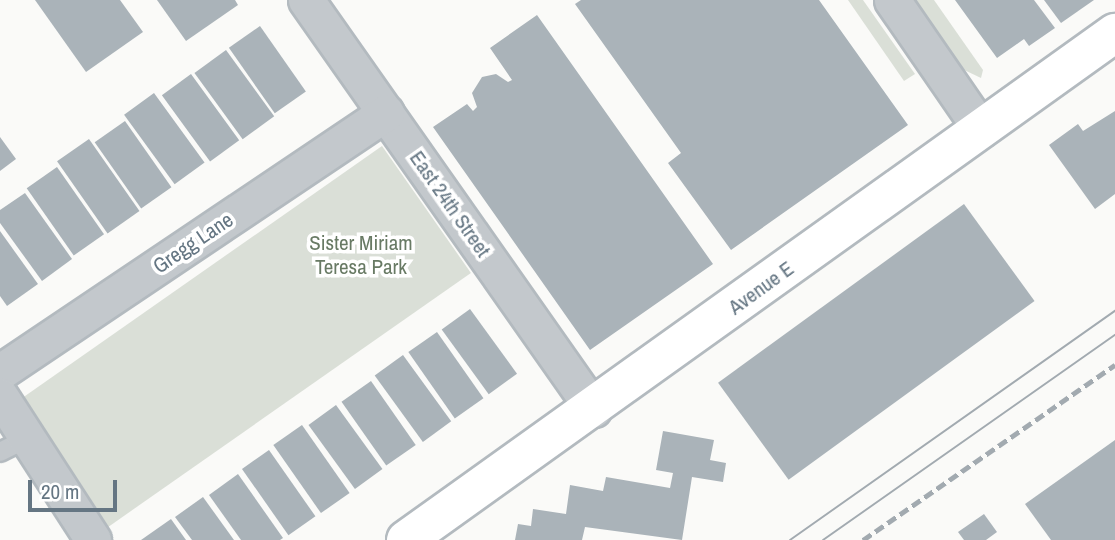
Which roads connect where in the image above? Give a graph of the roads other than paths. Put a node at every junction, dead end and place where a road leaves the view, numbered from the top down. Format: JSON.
{"nodes":[{"id":1,"x":306,"y":0,"type":"edge"},
{"id":2,"x":891,"y":0,"type":"edge"},
{"id":3,"x":1115,"y":33,"type":"edge"},
{"id":4,"x":386,"y":113,"type":"junction"},
{"id":5,"x":981,"y":129,"type":"junction"},
{"id":6,"x":0,"y":372,"type":"edge"},
{"id":7,"x":0,"y":396,"type":"edge"},
{"id":8,"x":593,"y":409,"type":"junction"},
{"id":9,"x":12,"y":446,"type":"edge"},
{"id":10,"x":93,"y":540,"type":"edge"},
{"id":11,"x":406,"y":540,"type":"edge"}],
"edges":[{"from":1,"to":4,"type":"street","name":"East 24th Street"},
{"from":2,"to":5,"type":"street"},
{"from":3,"to":5,"type":"main road","name":"Avenue E"},
{"from":4,"to":6,"type":"street","name":"Gregg Lane"},
{"from":4,"to":8,"type":"street","name":"East 24th Street"},
{"from":5,"to":8,"type":"main road","name":"Avenue E"},
{"from":7,"to":9,"type":"street"},
{"from":8,"to":11,"type":"main road","name":"Avenue E"},
{"from":9,"to":10,"type":"street"}]}
